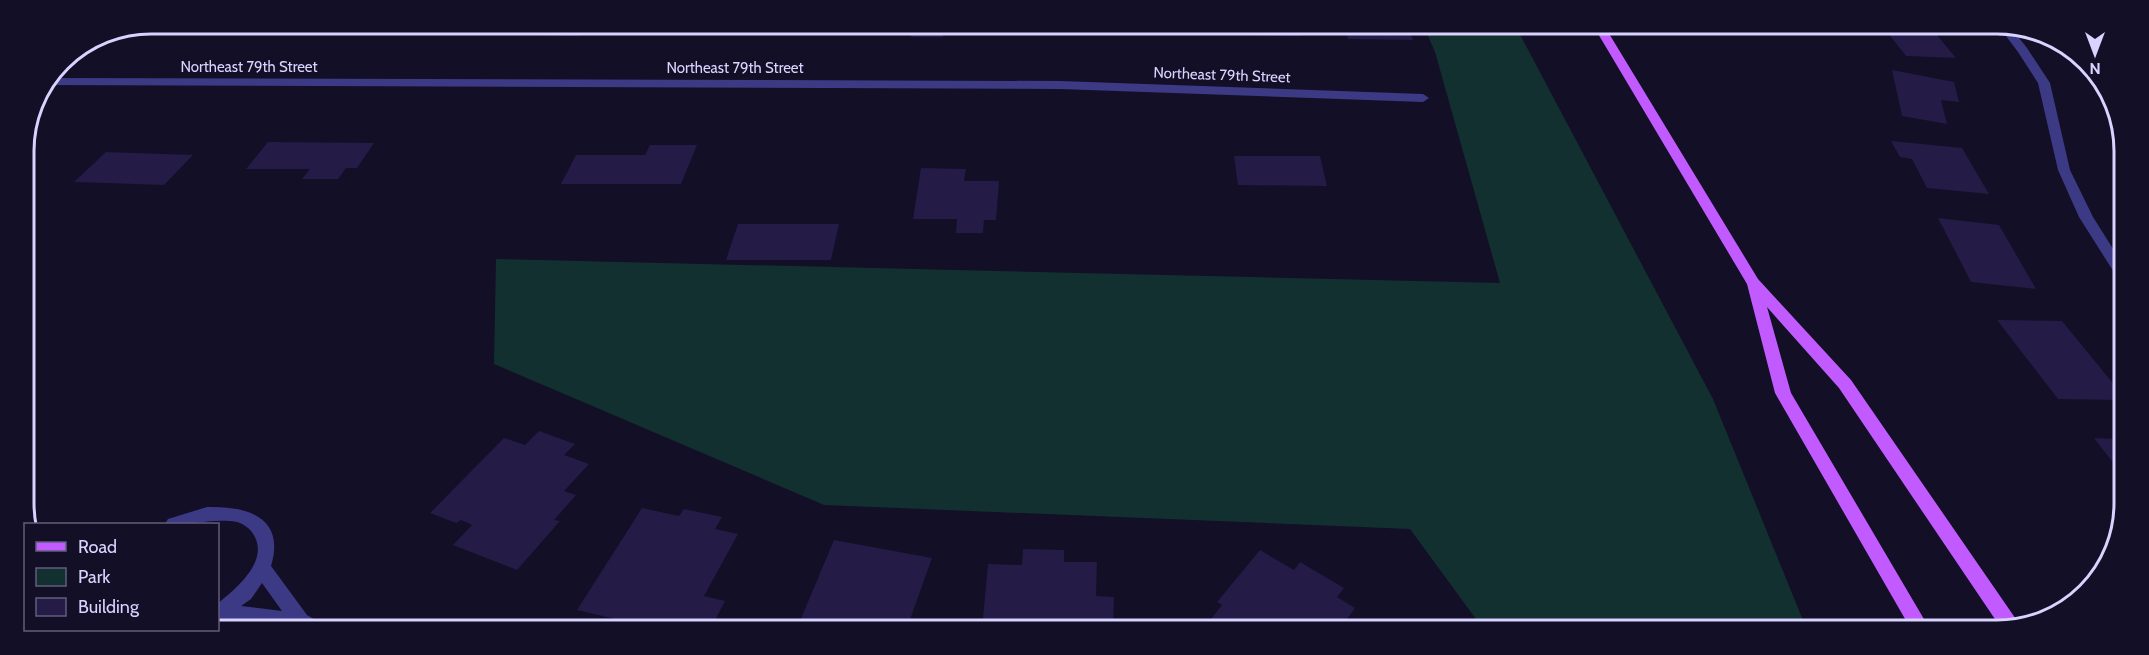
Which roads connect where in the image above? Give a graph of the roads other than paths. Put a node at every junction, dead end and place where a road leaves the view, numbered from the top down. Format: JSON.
{"nodes":[{"id":1,"x":1603,"y":34,"type":"edge"},
{"id":2,"x":2011,"y":36,"type":"edge"},
{"id":3,"x":58,"y":82,"type":"edge"},
{"id":4,"x":1423,"y":98,"type":"dead end"},
{"id":5,"x":2114,"y":261,"type":"edge"},
{"id":6,"x":1753,"y":282,"type":"junction"},
{"id":7,"x":181,"y":523,"type":"edge"},
{"id":8,"x":263,"y":569,"type":"junction"},
{"id":9,"x":219,"y":613,"type":"edge"},
{"id":10,"x":274,"y":620,"type":"edge"},
{"id":11,"x":302,"y":620,"type":"edge"},
{"id":12,"x":1916,"y":620,"type":"edge"},
{"id":13,"x":2006,"y":620,"type":"edge"}],
"edges":[{"from":1,"to":6,"type":"main road"},
{"from":2,"to":5,"type":"street"},
{"from":3,"to":4,"type":"street","name":"Northeast 79th Street"},
{"from":6,"to":12,"type":"main road"},
{"from":6,"to":13,"type":"main road"},
{"from":7,"to":8,"type":"street"},
{"from":8,"to":9,"type":"street"},
{"from":8,"to":11,"type":"street"},
{"from":9,"to":10,"type":"street"}]}
